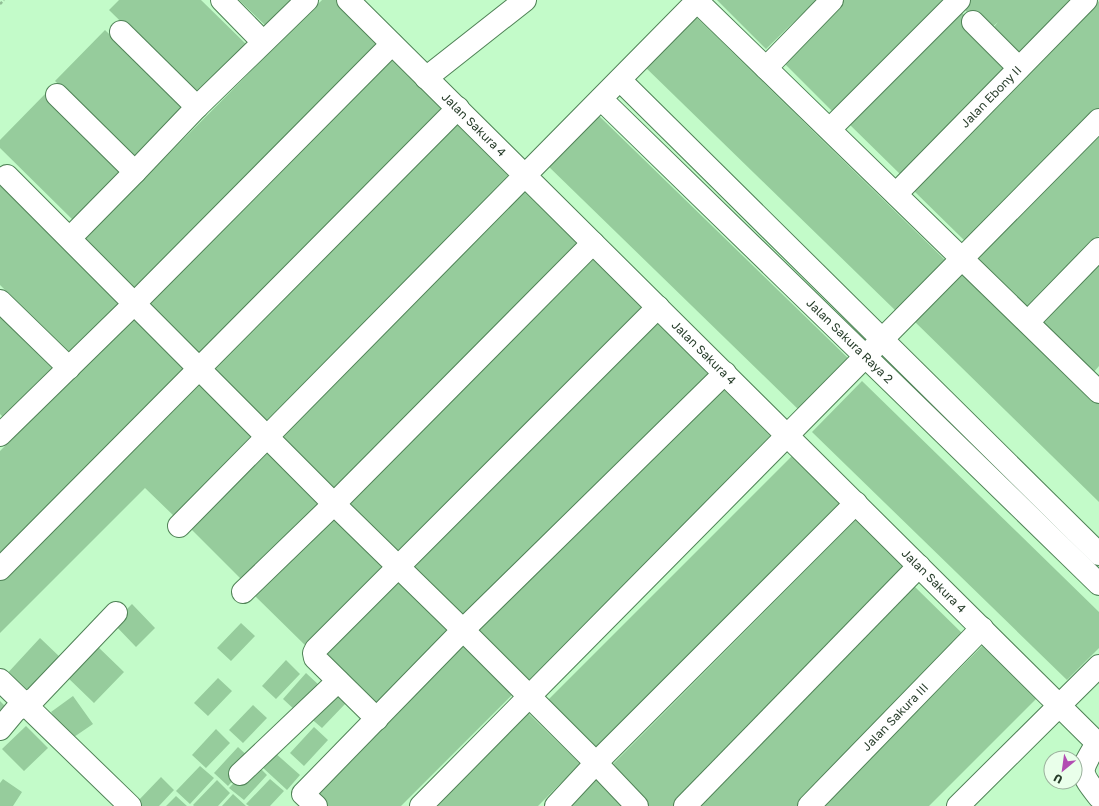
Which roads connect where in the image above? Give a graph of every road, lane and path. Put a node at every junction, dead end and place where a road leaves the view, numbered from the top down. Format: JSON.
{"nodes":[{"id":1,"x":4,"y":0,"type":"edge"},
{"id":2,"x":222,"y":0,"type":"edge"},
{"id":3,"x":307,"y":0,"type":"edge"},
{"id":4,"x":348,"y":0,"type":"edge"},
{"id":5,"x":525,"y":0,"type":"edge"},
{"id":6,"x":697,"y":0,"type":"edge"},
{"id":7,"x":832,"y":0,"type":"edge"},
{"id":8,"x":959,"y":0,"type":"edge"},
{"id":9,"x":1086,"y":0,"type":"edge"},
{"id":10,"x":0,"y":4,"type":"edge"},
{"id":11,"x":973,"y":22,"type":"dead end"},
{"id":12,"x":121,"y":32,"type":"dead end"},
{"id":13,"x":263,"y":42,"type":"junction"},
{"id":14,"x":392,"y":44,"type":"junction"},
{"id":15,"x":766,"y":68,"type":"junction"},
{"id":16,"x":1019,"y":68,"type":"junction"},
{"id":17,"x":426,"y":78,"type":"junction"},
{"id":18,"x":620,"y":80,"type":"junction"},
{"id":19,"x":57,"y":95,"type":"dead end"},
{"id":20,"x":601,"y":99,"type":"junction"},
{"id":21,"x":197,"y":107,"type":"junction"},
{"id":22,"x":458,"y":108,"type":"junction"},
{"id":23,"x":1099,"y":120,"type":"edge"},
{"id":24,"x":830,"y":129,"type":"junction"},
{"id":25,"x":135,"y":172,"type":"junction"},
{"id":26,"x":7,"y":176,"type":"dead end"},
{"id":27,"x":526,"y":176,"type":"junction"},
{"id":28,"x":896,"y":194,"type":"junction"},
{"id":29,"x":70,"y":238,"type":"junction"},
{"id":30,"x":593,"y":243,"type":"junction"},
{"id":31,"x":1099,"y":249,"type":"edge"},
{"id":32,"x":962,"y":259,"type":"junction"},
{"id":33,"x":0,"y":301,"type":"edge"},
{"id":34,"x":134,"y":304,"type":"junction"},
{"id":35,"x":658,"y":307,"type":"junction"},
{"id":36,"x":1028,"y":322,"type":"junction"},
{"id":37,"x":883,"y":339,"type":"junction"},
{"id":38,"x":866,"y":357,"type":"junction"},
{"id":39,"x":68,"y":368,"type":"junction"},
{"id":40,"x":200,"y":369,"type":"junction"},
{"id":41,"x":725,"y":373,"type":"junction"},
{"id":42,"x":1097,"y":387,"type":"edge"},
{"id":43,"x":1,"y":432,"type":"edge"},
{"id":44,"x":788,"y":435,"type":"junction"},
{"id":45,"x":268,"y":437,"type":"junction"},
{"id":46,"x":856,"y":503,"type":"junction"},
{"id":47,"x":334,"y":504,"type":"junction"},
{"id":48,"x":180,"y":526,"type":"dead end"},
{"id":49,"x":1099,"y":554,"type":"edge"},
{"id":50,"x":919,"y":566,"type":"junction"},
{"id":51,"x":399,"y":567,"type":"junction"},
{"id":52,"x":0,"y":569,"type":"edge"},
{"id":53,"x":1099,"y":584,"type":"edge"},
{"id":54,"x":243,"y":592,"type":"dead end"},
{"id":55,"x":116,"y":613,"type":"dead end"},
{"id":56,"x":982,"y":628,"type":"junction"},
{"id":57,"x":463,"y":630,"type":"junction"},
{"id":58,"x":1099,"y":666,"type":"edge"},
{"id":59,"x":0,"y":680,"type":"edge"},
{"id":60,"x":338,"y":681,"type":"junction"},
{"id":61,"x":529,"y":697,"type":"junction"},
{"id":62,"x":24,"y":703,"type":"junction"},
{"id":63,"x":1060,"y":705,"type":"junction"},
{"id":64,"x":377,"y":719,"type":"junction"},
{"id":65,"x":0,"y":729,"type":"edge"},
{"id":66,"x":1098,"y":744,"type":"edge"},
{"id":67,"x":596,"y":763,"type":"junction"},
{"id":68,"x":240,"y":774,"type":"dead end"},
{"id":69,"x":1099,"y":797,"type":"edge"},
{"id":70,"x":130,"y":806,"type":"edge"},
{"id":71,"x":316,"y":806,"type":"edge"},
{"id":72,"x":421,"y":806,"type":"edge"},
{"id":73,"x":556,"y":806,"type":"edge"},
{"id":74,"x":637,"y":806,"type":"edge"},
{"id":75,"x":685,"y":806,"type":"edge"},
{"id":76,"x":810,"y":806,"type":"edge"},
{"id":77,"x":958,"y":806,"type":"edge"}],
"edges":[{"from":1,"to":10,"type":"path"},
{"from":2,"to":13,"type":"street"},
{"from":3,"to":13,"type":"street"},
{"from":4,"to":14,"type":"street","name":"Jalan Sakura 4"},
{"from":5,"to":17,"type":"street"},
{"from":6,"to":15,"type":"street"},
{"from":6,"to":18,"type":"street"},
{"from":7,"to":15,"type":"street"},
{"from":8,"to":24,"type":"street"},
{"from":9,"to":16,"type":"street","name":"Jalan Ebony II"},
{"from":11,"to":16,"type":"street"},
{"from":12,"to":21,"type":"street"},
{"from":13,"to":21,"type":"street"},
{"from":14,"to":17,"type":"street","name":"Jalan Sakura 4"},
{"from":14,"to":34,"type":"street"},
{"from":15,"to":24,"type":"street"},
{"from":16,"to":28,"type":"street","name":"Jalan Ebony II"},
{"from":17,"to":22,"type":"street","name":"Jalan Sakura 4"},
{"from":18,"to":20,"type":"street"},
{"from":18,"to":37,"type":"street","name":"Jalan Sakura Raya 2"},
{"from":19,"to":25,"type":"street"},
{"from":20,"to":27,"type":"street"},
{"from":20,"to":38,"type":"street","name":"Jalan Sakura Raya 2"},
{"from":21,"to":25,"type":"street"},
{"from":22,"to":27,"type":"street","name":"Jalan Sakura 4"},
{"from":22,"to":40,"type":"street"},
{"from":23,"to":32,"type":"street"},
{"from":24,"to":28,"type":"street"},
{"from":25,"to":29,"type":"street"},
{"from":26,"to":29,"type":"street"},
{"from":27,"to":30,"type":"street","name":"Jalan Sakura 4"},
{"from":27,"to":45,"type":"street"},
{"from":28,"to":32,"type":"street"},
{"from":29,"to":34,"type":"street"},
{"from":30,"to":35,"type":"street","name":"Jalan Sakura 4"},
{"from":30,"to":47,"type":"street"},
{"from":31,"to":36,"type":"street"},
{"from":32,"to":36,"type":"street"},
{"from":32,"to":37,"type":"street"},
{"from":33,"to":39,"type":"street"},
{"from":34,"to":39,"type":"street"},
{"from":34,"to":40,"type":"street"},
{"from":35,"to":41,"type":"street","name":"Jalan Sakura 4"},
{"from":35,"to":51,"type":"street"},
{"from":36,"to":42,"type":"street"},
{"from":37,"to":38,"type":"street"},
{"from":37,"to":49,"type":"street","name":"Jalan Sakura Raya 2"},
{"from":38,"to":44,"type":"street"},
{"from":38,"to":53,"type":"street","name":"Jalan Sakura Raya 2"},
{"from":39,"to":43,"type":"street"},
{"from":40,"to":45,"type":"street"},
{"from":40,"to":52,"type":"street"},
{"from":41,"to":44,"type":"street","name":"Jalan Sakura 4"},
{"from":41,"to":57,"type":"street"},
{"from":44,"to":46,"type":"street","name":"Jalan Sakura 4"},
{"from":44,"to":61,"type":"street"},
{"from":45,"to":47,"type":"street"},
{"from":45,"to":48,"type":"street"},
{"from":46,"to":50,"type":"street","name":"Jalan Sakura 4"},
{"from":46,"to":67,"type":"street"},
{"from":47,"to":51,"type":"street"},
{"from":47,"to":54,"type":"street"},
{"from":50,"to":56,"type":"street","name":"Jalan Sakura 4"},
{"from":50,"to":75,"type":"street"},
{"from":51,"to":57,"type":"street"},
{"from":51,"to":60,"type":"street"},
{"from":55,"to":62,"type":"street"},
{"from":56,"to":63,"type":"street","name":"Jalan Sakura 4"},
{"from":56,"to":76,"type":"street","name":"Jalan Sakura III"},
{"from":57,"to":61,"type":"street"},
{"from":57,"to":64,"type":"street"},
{"from":58,"to":63,"type":"street"},
{"from":59,"to":62,"type":"street"},
{"from":60,"to":64,"type":"street"},
{"from":60,"to":68,"type":"street"},
{"from":61,"to":67,"type":"street"},
{"from":61,"to":72,"type":"street"},
{"from":62,"to":65,"type":"street"},
{"from":62,"to":70,"type":"street"},
{"from":63,"to":66,"type":"street","name":"Jalan Sakura 4"},
{"from":63,"to":77,"type":"street"},
{"from":64,"to":71,"type":"street"},
{"from":66,"to":69,"type":"street"},
{"from":67,"to":73,"type":"street"},
{"from":67,"to":74,"type":"street"}]}
